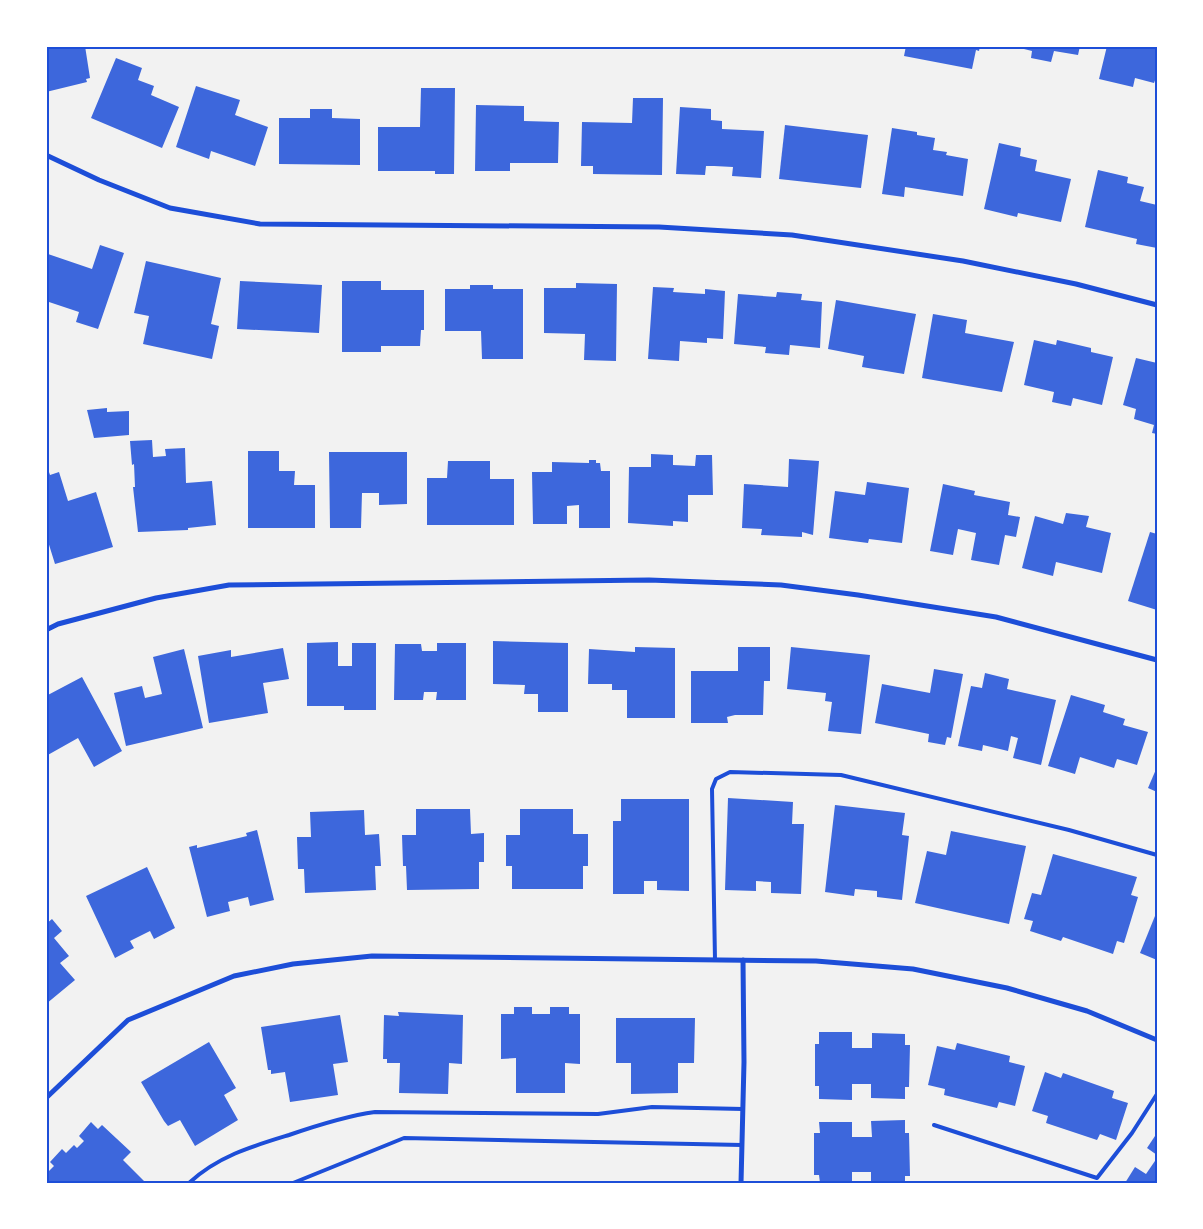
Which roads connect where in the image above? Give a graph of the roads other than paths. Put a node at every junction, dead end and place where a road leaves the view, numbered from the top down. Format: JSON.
{"nodes":[{"id":1,"x":46,"y":154,"type":"edge"},
{"id":2,"x":1157,"y":306,"type":"edge"},
{"id":3,"x":46,"y":630,"type":"edge"},
{"id":4,"x":1157,"y":660,"type":"edge"},
{"id":5,"x":1157,"y":855,"type":"edge"},
{"id":6,"x":715,"y":960,"type":"junction"},
{"id":7,"x":743,"y":960,"type":"junction"},
{"id":8,"x":1157,"y":1040,"type":"edge"},
{"id":9,"x":1157,"y":1094,"type":"edge"},
{"id":10,"x":46,"y":1098,"type":"edge"},
{"id":11,"x":743,"y":1109,"type":"junction"},
{"id":12,"x":934,"y":1125,"type":"dead end"},
{"id":13,"x":742,"y":1145,"type":"junction"},
{"id":14,"x":1097,"y":1178,"type":"junction"},
{"id":15,"x":189,"y":1183,"type":"edge"},
{"id":16,"x":293,"y":1183,"type":"edge"},
{"id":17,"x":741,"y":1183,"type":"edge"},
{"id":18,"x":1094,"y":1183,"type":"edge"}],
"edges":[{"from":1,"to":2,"type":"street"},
{"from":3,"to":4,"type":"street"},
{"from":5,"to":6,"type":"lane"},
{"from":6,"to":7,"type":"street"},
{"from":6,"to":10,"type":"street"},
{"from":7,"to":8,"type":"street"},
{"from":7,"to":11,"type":"street"},
{"from":9,"to":14,"type":"lane"},
{"from":11,"to":13,"type":"street"},
{"from":11,"to":15,"type":"lane"},
{"from":12,"to":14,"type":"lane"},
{"from":13,"to":16,"type":"lane"},
{"from":13,"to":17,"type":"street"},
{"from":14,"to":18,"type":"lane"}]}
